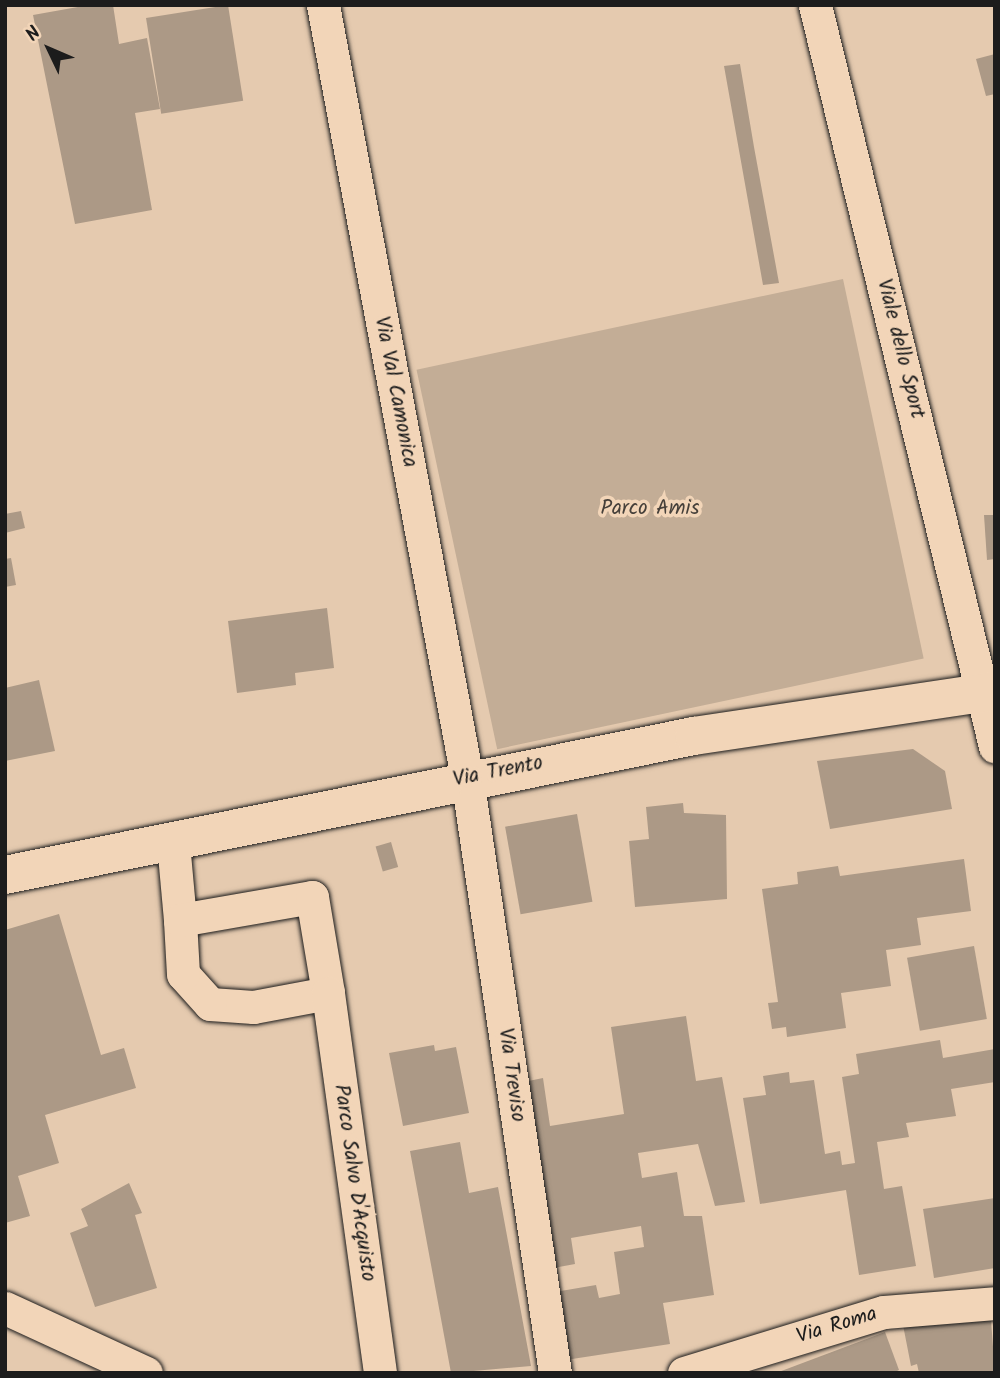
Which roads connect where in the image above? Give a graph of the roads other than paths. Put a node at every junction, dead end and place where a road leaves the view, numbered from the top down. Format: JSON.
{"nodes":[{"id":1,"x":323,"y":5,"type":"edge"},
{"id":2,"x":815,"y":5,"type":"edge"},
{"id":3,"x":990,"y":692,"type":"edge"},
{"id":4,"x":995,"y":746,"type":"edge"},
{"id":5,"x":467,"y":778,"type":"junction"},
{"id":6,"x":173,"y":843,"type":"junction"},
{"id":7,"x":5,"y":875,"type":"edge"},
{"id":8,"x":180,"y":920,"type":"junction"},
{"id":9,"x":328,"y":993,"type":"junction"},
{"id":10,"x":995,"y":1303,"type":"edge"},
{"id":11,"x":5,"y":1308,"type":"edge"},
{"id":12,"x":146,"y":1373,"type":"edge"},
{"id":13,"x":380,"y":1373,"type":"edge"},
{"id":14,"x":555,"y":1373,"type":"edge"},
{"id":15,"x":684,"y":1373,"type":"edge"}],
"edges":[{"from":1,"to":5,"type":"street","name":"Via Val Camonica"},
{"from":2,"to":3,"type":"street","name":"Viale dello Sport"},
{"from":3,"to":4,"type":"street","name":"Viale dello Sport"},
{"from":3,"to":5,"type":"street","name":"Via Trento"},
{"from":5,"to":6,"type":"street","name":"Via Trento"},
{"from":5,"to":14,"type":"street","name":"Via Treviso"},
{"from":6,"to":7,"type":"street","name":"Via Trento"},
{"from":6,"to":8,"type":"street"},
{"from":8,"to":9,"type":"street"},
{"from":8,"to":9,"type":"street","name":"Parco Salvo D'Acquisto"},
{"from":9,"to":13,"type":"street","name":"Parco Salvo D'Acquisto"},
{"from":10,"to":15,"type":"street","name":"Via Roma"},
{"from":11,"to":12,"type":"street"}]}
